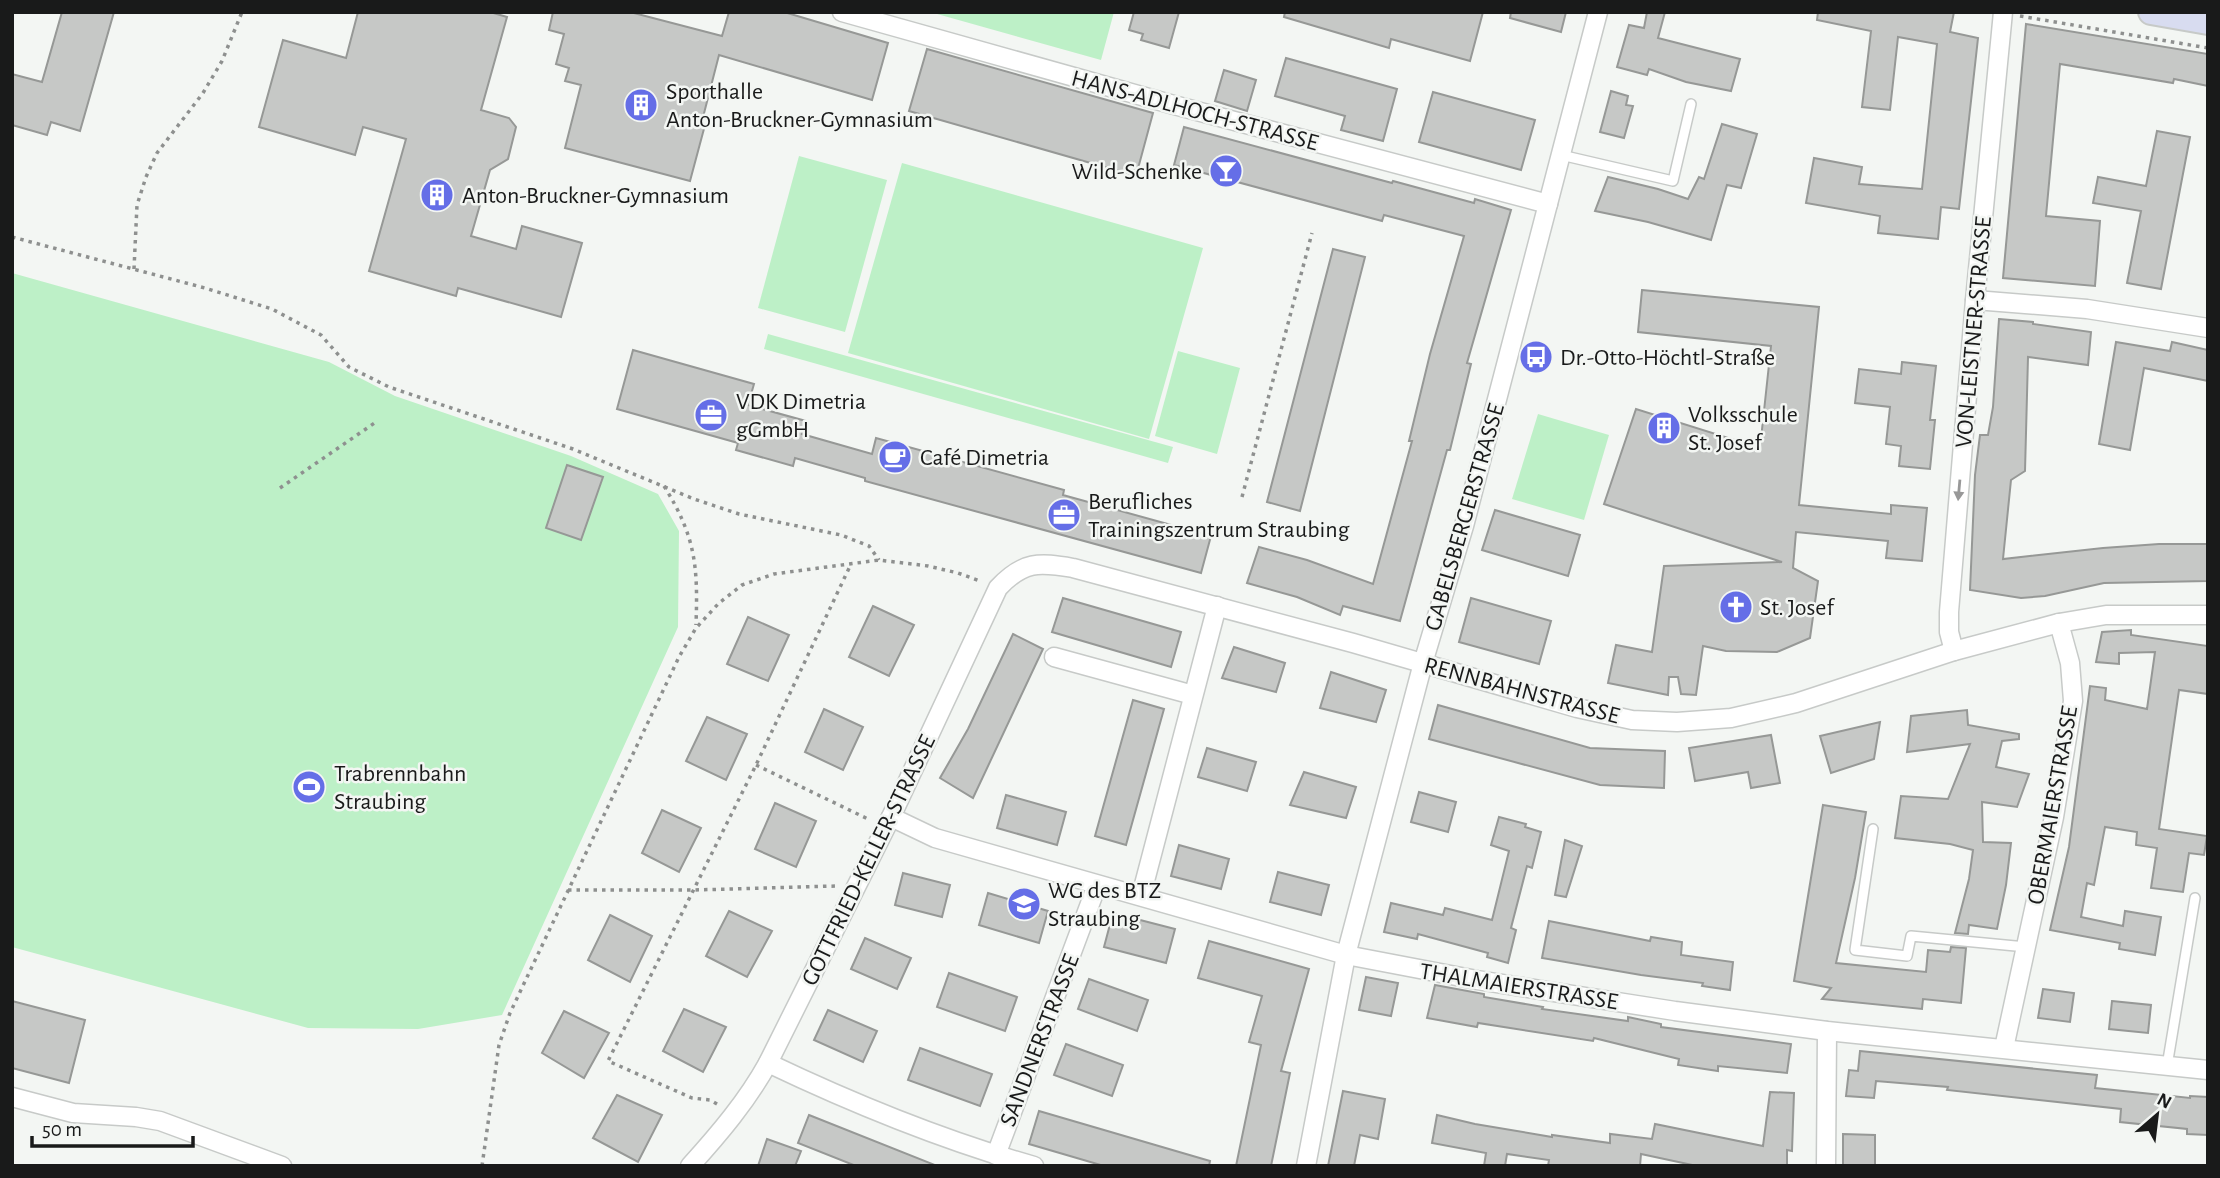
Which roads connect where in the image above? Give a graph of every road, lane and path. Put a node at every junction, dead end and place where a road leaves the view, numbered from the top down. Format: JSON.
{"nodes":[{"id":1,"x":242,"y":12,"type":"edge"},
{"id":2,"x":842,"y":12,"type":"edge"},
{"id":3,"x":1598,"y":12,"type":"edge"},
{"id":4,"x":2151,"y":12,"type":"edge"},
{"id":5,"x":2003,"y":13,"type":"edge"},
{"id":6,"x":2208,"y":22,"type":"edge"},
{"id":7,"x":2208,"y":48,"type":"edge"},
{"id":8,"x":1691,"y":104,"type":"dead end"},
{"id":9,"x":1561,"y":155,"type":"junction"},
{"id":10,"x":1548,"y":204,"type":"junction"},
{"id":11,"x":1312,"y":233,"type":"dead end"},
{"id":12,"x":12,"y":237,"type":"edge"},
{"id":13,"x":134,"y":269,"type":"junction"},
{"id":14,"x":1975,"y":300,"type":"junction"},
{"id":15,"x":2208,"y":328,"type":"edge"},
{"id":16,"x":376,"y":422,"type":"dead end"},
{"id":17,"x":664,"y":486,"type":"junction"},
{"id":18,"x":280,"y":488,"type":"dead end"},
{"id":19,"x":1242,"y":497,"type":"dead end"},
{"id":20,"x":879,"y":560,"type":"junction"},
{"id":21,"x":1044,"y":563,"type":"joint"},
{"id":22,"x":851,"y":564,"type":"junction"},
{"id":23,"x":998,"y":588,"type":"junction"},
{"id":24,"x":1217,"y":606,"type":"junction"},
{"id":25,"x":2208,"y":615,"type":"edge"},
{"id":26,"x":2059,"y":623,"type":"junction"},
{"id":27,"x":696,"y":628,"type":"junction"},
{"id":28,"x":1954,"y":650,"type":"junction"},
{"id":29,"x":1054,"y":657,"type":"dead end"},
{"id":30,"x":1423,"y":663,"type":"junction"},
{"id":31,"x":1193,"y":695,"type":"junction"},
{"id":32,"x":756,"y":765,"type":"junction"},
{"id":33,"x":888,"y":822,"type":"junction"},
{"id":34,"x":1872,"y":829,"type":"dead end"},
{"id":35,"x":1097,"y":885,"type":"junction"},
{"id":36,"x":856,"y":886,"type":"junction"},
{"id":37,"x":568,"y":890,"type":"junction"},
{"id":38,"x":694,"y":890,"type":"junction"},
{"id":39,"x":1141,"y":896,"type":"junction"},
{"id":40,"x":2195,"y":898,"type":"dead end"},
{"id":41,"x":2026,"y":947,"type":"junction"},
{"id":42,"x":1346,"y":955,"type":"junction"},
{"id":43,"x":1827,"y":1031,"type":"junction"},
{"id":44,"x":2004,"y":1048,"type":"junction"},
{"id":45,"x":768,"y":1063,"type":"junction"},
{"id":46,"x":2167,"y":1066,"type":"junction"},
{"id":47,"x":2208,"y":1070,"type":"edge"},
{"id":48,"x":12,"y":1097,"type":"edge"},
{"id":49,"x":734,"y":1114,"type":"junction"},
{"id":50,"x":996,"y":1155,"type":"junction"},
{"id":51,"x":282,"y":1166,"type":"edge"},
{"id":52,"x":482,"y":1166,"type":"edge"},
{"id":53,"x":690,"y":1166,"type":"edge"},
{"id":54,"x":1034,"y":1166,"type":"edge"},
{"id":55,"x":1306,"y":1166,"type":"edge"},
{"id":56,"x":1826,"y":1166,"type":"edge"}],
"edges":[{"from":1,"to":13,"type":"path"},
{"from":2,"to":10,"type":"street","name":"HANS-ADLHOCH-STRASSE"},
{"from":3,"to":9,"type":"street","name":"GABELSBERGERSTRASSE"},
{"from":4,"to":6,"type":"street"},
{"from":5,"to":7,"type":"path"},
{"from":5,"to":14,"type":"street","name":"VON-LEISTNER-STRASSE"},
{"from":8,"to":9,"type":"lane"},
{"from":9,"to":10,"type":"street","name":"GABELSBERGERSTRASSE"},
{"from":10,"to":30,"type":"street","name":"GABELSBERGERSTRASSE"},
{"from":11,"to":19,"type":"path"},
{"from":12,"to":13,"type":"path"},
{"from":13,"to":17,"type":"path"},
{"from":14,"to":15,"type":"street"},
{"from":14,"to":28,"type":"street","name":"VON-LEISTNER-STRASSE","one_way":true},
{"from":16,"to":18,"type":"path"},
{"from":17,"to":20,"type":"path"},
{"from":17,"to":27,"type":"path"},
{"from":20,"to":22,"type":"path"},
{"from":20,"to":23,"type":"path"},
{"from":21,"to":23,"type":"street","name":"GOTTFRIED-KELLER-STRASSE"},
{"from":21,"to":24,"type":"street","name":"RENNBAHNSTRASSE"},
{"from":22,"to":27,"type":"path"},
{"from":22,"to":32,"type":"path"},
{"from":23,"to":33,"type":"street","name":"GOTTFRIED-KELLER-STRASSE"},
{"from":24,"to":30,"type":"street","name":"RENNBAHNSTRASSE"},
{"from":24,"to":31,"type":"street"},
{"from":25,"to":26,"type":"street","name":"RENNBAHNSTRASSE"},
{"from":26,"to":28,"type":"street","name":"RENNBAHNSTRASSE"},
{"from":26,"to":41,"type":"street","name":"OBERMAIERSTRASSE"},
{"from":27,"to":37,"type":"path"},
{"from":28,"to":30,"type":"street","name":"RENNBAHNSTRASSE"},
{"from":29,"to":31,"type":"street"},
{"from":30,"to":42,"type":"street","name":"GABELSBERGERSTRASSE"},
{"from":31,"to":39,"type":"street"},
{"from":32,"to":33,"type":"path"},
{"from":32,"to":38,"type":"path"},
{"from":33,"to":35,"type":"street","name":"THALMAIERSTRASSE"},
{"from":33,"to":36,"type":"street","name":"GOTTFRIED-KELLER-STRASSE"},
{"from":34,"to":41,"type":"lane"},
{"from":35,"to":39,"type":"street","name":"THALMAIERSTRASSE"},
{"from":35,"to":50,"type":"street","name":"SANDNERSTRASSE"},
{"from":36,"to":38,"type":"path"},
{"from":36,"to":45,"type":"street","name":"GOTTFRIED-KELLER-STRASSE"},
{"from":37,"to":38,"type":"path"},
{"from":37,"to":52,"type":"path"},
{"from":38,"to":49,"type":"path"},
{"from":39,"to":42,"type":"street","name":"THALMAIERSTRASSE"},
{"from":40,"to":46,"type":"lane"},
{"from":41,"to":44,"type":"street","name":"OBERMAIERSTRASSE"},
{"from":42,"to":43,"type":"street","name":"THALMAIERSTRASSE"},
{"from":42,"to":55,"type":"street","name":"GABELSBERGERSTRASSE"},
{"from":43,"to":44,"type":"street","name":"THALMAIERSTRASSE"},
{"from":43,"to":56,"type":"street"},
{"from":44,"to":46,"type":"street","name":"THALMAIERSTRASSE"},
{"from":45,"to":49,"type":"street","name":"GOTTFRIED-KELLER-STRASSE"},
{"from":45,"to":50,"type":"street"},
{"from":46,"to":47,"type":"street","name":"THALMAIERSTRASSE"},
{"from":48,"to":51,"type":"street"},
{"from":49,"to":53,"type":"street","name":"GOTTFRIED-KELLER-STRASSE"},
{"from":50,"to":54,"type":"street"}]}
